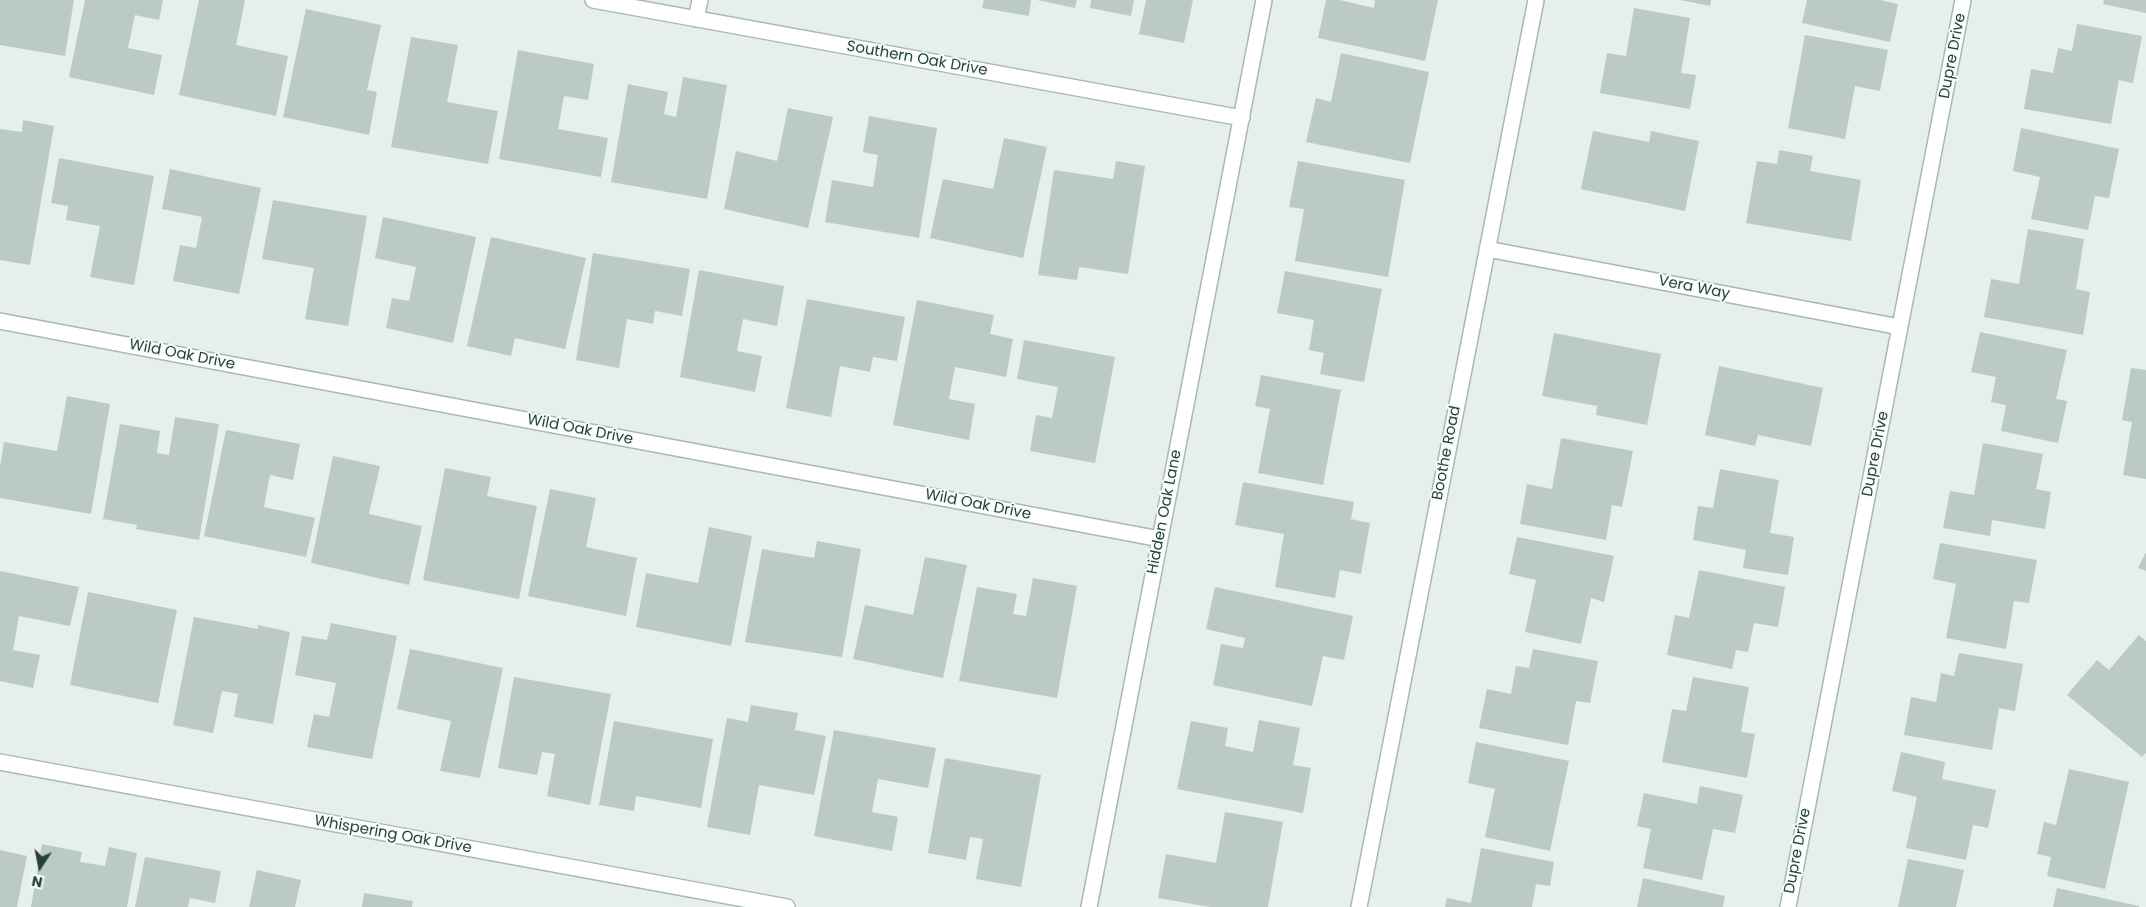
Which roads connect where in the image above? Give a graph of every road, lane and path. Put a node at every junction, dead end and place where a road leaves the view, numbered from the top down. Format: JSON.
{"nodes":[{"id":1,"x":593,"y":0,"type":"edge"},
{"id":2,"x":700,"y":0,"type":"edge"},
{"id":3,"x":1264,"y":0,"type":"edge"},
{"id":4,"x":1536,"y":0,"type":"edge"},
{"id":5,"x":1963,"y":0,"type":"edge"},
{"id":6,"x":696,"y":19,"type":"junction"},
{"id":7,"x":1242,"y":118,"type":"junction"},
{"id":8,"x":1487,"y":249,"type":"junction"},
{"id":9,"x":0,"y":320,"type":"edge"},
{"id":10,"x":1900,"y":327,"type":"junction"},
{"id":11,"x":1160,"y":539,"type":"junction"},
{"id":12,"x":0,"y":762,"type":"edge"},
{"id":13,"x":787,"y":907,"type":"edge"},
{"id":14,"x":1089,"y":907,"type":"edge"},
{"id":15,"x":1359,"y":907,"type":"edge"},
{"id":16,"x":1788,"y":907,"type":"edge"}],
"edges":[{"from":1,"to":6,"type":"street","name":"Southern Oak Drive"},
{"from":2,"to":6,"type":"street"},
{"from":3,"to":7,"type":"street","name":"Hidden Oak Lane"},
{"from":4,"to":8,"type":"street","name":"Boothe Road"},
{"from":5,"to":10,"type":"street","name":"Dupre Drive"},
{"from":6,"to":7,"type":"street","name":"Southern Oak Drive"},
{"from":7,"to":11,"type":"street","name":"Hidden Oak Lane"},
{"from":8,"to":10,"type":"street","name":"Vera Way"},
{"from":8,"to":15,"type":"street","name":"Boothe Road"},
{"from":9,"to":11,"type":"street","name":"Wild Oak Drive"},
{"from":10,"to":16,"type":"street","name":"Dupre Drive"},
{"from":11,"to":14,"type":"street","name":"Hidden Oak Lane"},
{"from":12,"to":13,"type":"street","name":"Whispering Oak Drive"}]}
